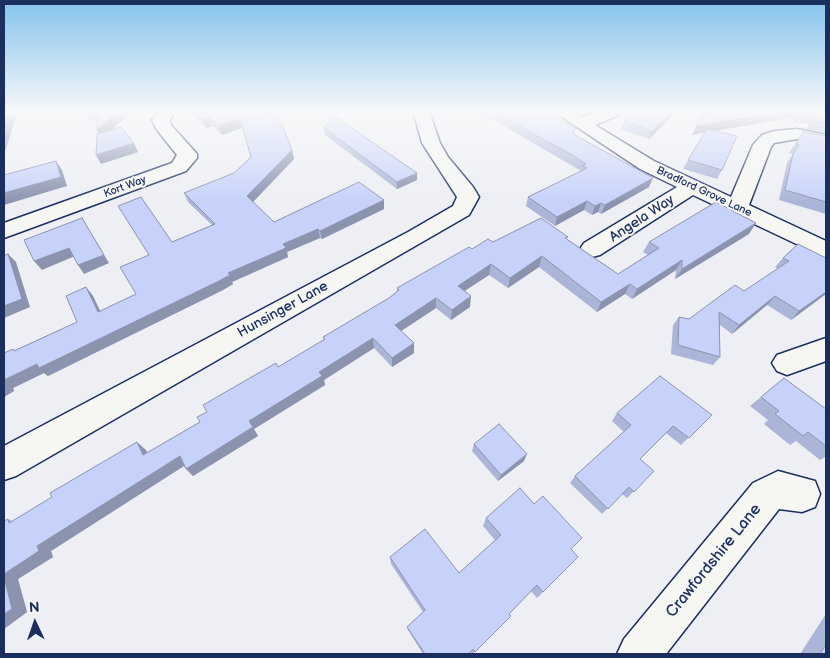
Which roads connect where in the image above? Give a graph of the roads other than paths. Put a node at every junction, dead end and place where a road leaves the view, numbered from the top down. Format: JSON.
{"nodes":[{"id":1,"x":176,"y":142,"type":"edge"},
{"id":2,"x":431,"y":142,"type":"edge"},
{"id":3,"x":609,"y":142,"type":"edge"},
{"id":4,"x":766,"y":142,"type":"edge"},
{"id":5,"x":691,"y":187,"type":"junction"},
{"id":6,"x":738,"y":207,"type":"junction"},
{"id":7,"x":4,"y":231,"type":"edge"},
{"id":8,"x":592,"y":249,"type":"dead end"},
{"id":9,"x":826,"y":250,"type":"edge"},
{"id":10,"x":826,"y":349,"type":"edge"},
{"id":11,"x":787,"y":363,"type":"dead end"},
{"id":12,"x":4,"y":464,"type":"edge"},
{"id":13,"x":802,"y":494,"type":"dead end"},
{"id":14,"x":638,"y":654,"type":"edge"}],
"edges":[{"from":1,"to":7,"type":"street","name":"Kort Way"},
{"from":2,"to":12,"type":"street","name":"Hunsinger Lane"},
{"from":3,"to":5,"type":"street","name":"Bradford Grove Lane"},
{"from":4,"to":6,"type":"street"},
{"from":5,"to":6,"type":"street","name":"Bradford Grove Lane"},
{"from":5,"to":8,"type":"street","name":"Angela Way"},
{"from":6,"to":9,"type":"street","name":"Bradford Grove Lane"},
{"from":10,"to":11,"type":"street"},
{"from":13,"to":14,"type":"street","name":"Crawfordshire Lane"}]}
